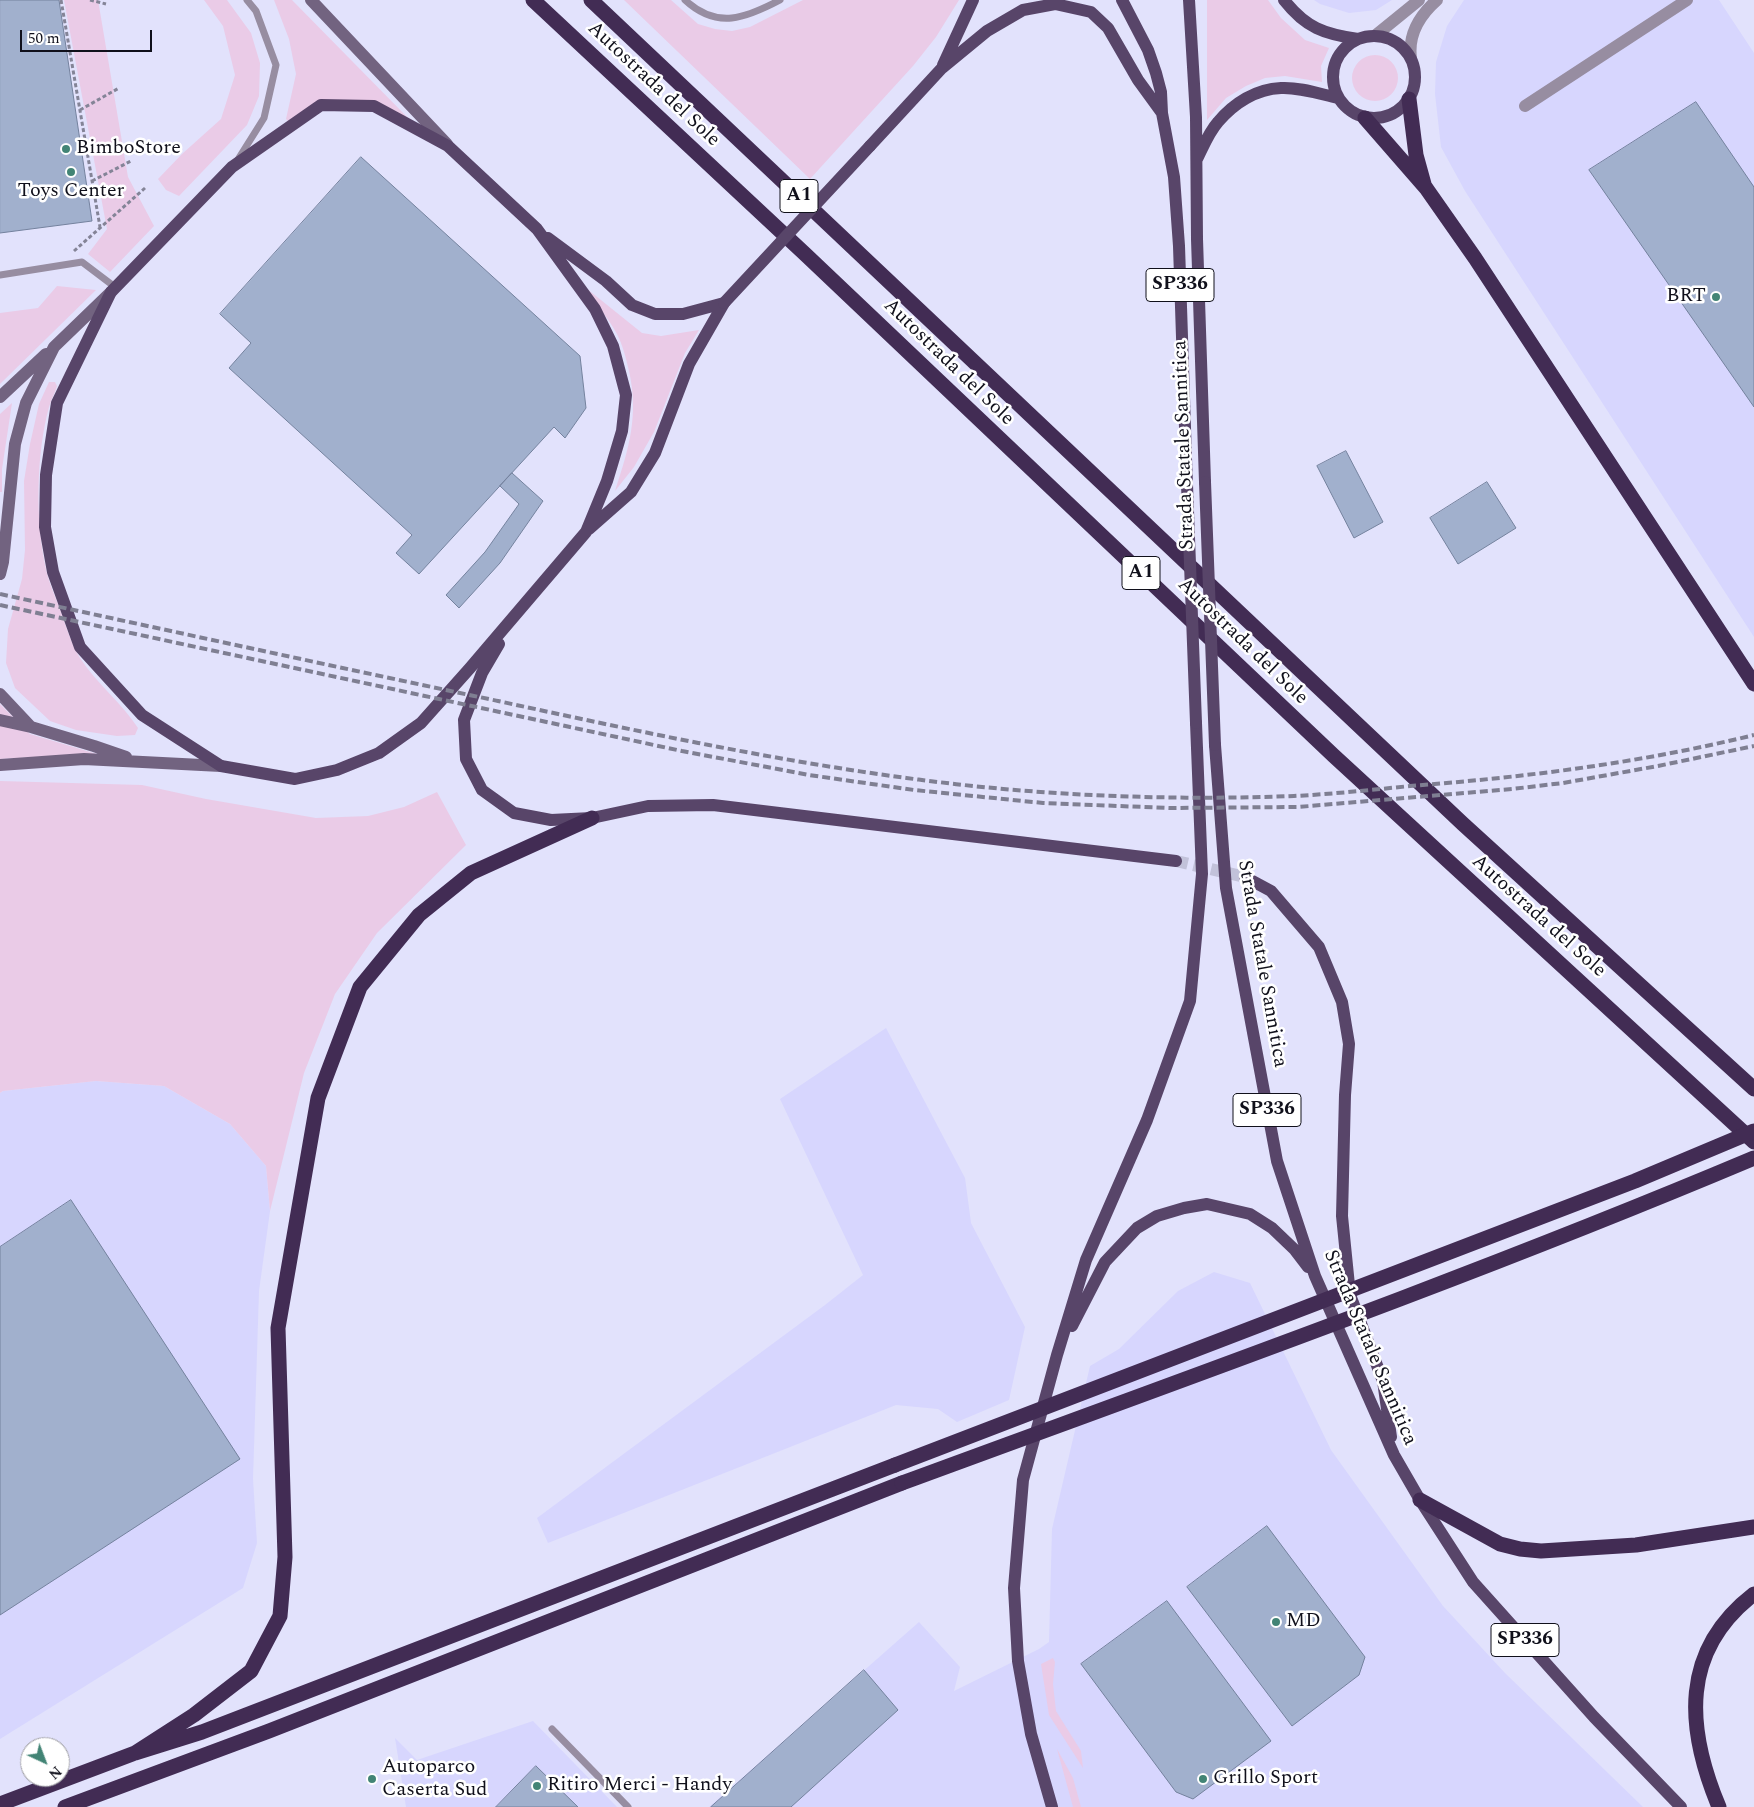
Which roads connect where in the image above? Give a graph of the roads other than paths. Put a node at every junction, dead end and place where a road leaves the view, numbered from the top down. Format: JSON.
{"nodes":[{"id":1,"x":246,"y":0,"type":"edge"},
{"id":2,"x":311,"y":0,"type":"edge"},
{"id":3,"x":533,"y":0,"type":"edge"},
{"id":4,"x":591,"y":0,"type":"edge"},
{"id":5,"x":684,"y":0,"type":"edge"},
{"id":6,"x":780,"y":0,"type":"edge"},
{"id":7,"x":974,"y":0,"type":"edge"},
{"id":8,"x":1122,"y":0,"type":"edge"},
{"id":9,"x":1188,"y":0,"type":"edge"},
{"id":10,"x":1284,"y":0,"type":"edge"},
{"id":11,"x":1419,"y":0,"type":"edge"},
{"id":12,"x":1437,"y":0,"type":"edge"},
{"id":13,"x":1687,"y":0,"type":"edge"},
{"id":14,"x":1376,"y":35,"type":"junction"},
{"id":15,"x":1358,"y":38,"type":"junction"},
{"id":16,"x":1411,"y":58,"type":"junction"},
{"id":17,"x":942,"y":68,"type":"junction"},
{"id":18,"x":1338,"y":98,"type":"junction"},
{"id":19,"x":1409,"y":99,"type":"junction"},
{"id":20,"x":1525,"y":106,"type":"dead end"},
{"id":21,"x":1162,"y":113,"type":"junction"},
{"id":22,"x":1365,"y":118,"type":"junction"},
{"id":23,"x":448,"y":146,"type":"junction"},
{"id":24,"x":1196,"y":161,"type":"junction"},
{"id":25,"x":232,"y":167,"type":"junction"},
{"id":26,"x":1426,"y":188,"type":"junction"},
{"id":27,"x":536,"y":230,"type":"junction"},
{"id":28,"x":0,"y":275,"type":"edge"},
{"id":29,"x":113,"y":289,"type":"junction"},
{"id":30,"x":724,"y":303,"type":"junction"},
{"id":31,"x":54,"y":347,"type":"junction"},
{"id":32,"x":0,"y":397,"type":"edge"},
{"id":33,"x":3,"y":521,"type":"edge"},
{"id":34,"x":586,"y":532,"type":"junction"},
{"id":35,"x":0,"y":574,"type":"edge"},
{"id":36,"x":520,"y":609,"type":"junction"},
{"id":37,"x":1754,"y":684,"type":"edge"},
{"id":38,"x":0,"y":694,"type":"edge"},
{"id":39,"x":0,"y":720,"type":"edge"},
{"id":40,"x":31,"y":727,"type":"junction"},
{"id":41,"x":138,"y":762,"type":"junction"},
{"id":42,"x":0,"y":765,"type":"edge"},
{"id":43,"x":220,"y":766,"type":"junction"},
{"id":44,"x":592,"y":818,"type":"junction"},
{"id":45,"x":1176,"y":861,"type":"tunnel mouth"},
{"id":46,"x":1245,"y":877,"type":"tunnel mouth"},
{"id":47,"x":1754,"y":1089,"type":"edge"},
{"id":48,"x":1754,"y":1131,"type":"edge"},
{"id":49,"x":1754,"y":1142,"type":"edge"},
{"id":50,"x":1754,"y":1158,"type":"edge"},
{"id":51,"x":1315,"y":1276,"type":"junction"},
{"id":52,"x":1057,"y":1355,"type":"junction"},
{"id":53,"x":1394,"y":1455,"type":"junction"},
{"id":54,"x":1420,"y":1500,"type":"junction"},
{"id":55,"x":1754,"y":1527,"type":"edge"},
{"id":56,"x":1754,"y":1594,"type":"edge"},
{"id":57,"x":552,"y":1729,"type":"dead end"},
{"id":58,"x":136,"y":1753,"type":"junction"},
{"id":59,"x":0,"y":1804,"type":"edge"},
{"id":60,"x":1050,"y":1804,"type":"edge"},
{"id":61,"x":65,"y":1807,"type":"edge"},
{"id":62,"x":628,"y":1807,"type":"edge"},
{"id":63,"x":1681,"y":1807,"type":"edge"},
{"id":64,"x":1719,"y":1807,"type":"edge"}],
"edges":[{"from":1,"to":25,"type":"lane"},
{"from":2,"to":23,"type":"main road"},
{"from":3,"to":49,"type":"highway","name":"Autostrada del Sole","number":"A1"},
{"from":4,"to":47,"type":"highway","name":"Autostrada del Sole","number":"A1"},
{"from":5,"to":6,"type":"lane"},
{"from":7,"to":17,"type":"main road","name":"Strada Statale Sannitica","number":"SP336"},
{"from":8,"to":21,"type":"main road","name":"Strada Statale Sannitica","number":"SP336"},
{"from":9,"to":24,"type":"main road","name":"Strada Statale Sannitica","number":"SP336"},
{"from":10,"to":15,"type":"main road"},
{"from":11,"to":14,"type":"street"},
{"from":12,"to":16,"type":"street"},
{"from":13,"to":20,"type":"street"},
{"from":14,"to":15,"type":"main road"},
{"from":14,"to":16,"type":"main road"},
{"from":15,"to":18,"type":"main road"},
{"from":16,"to":19,"type":"main road"},
{"from":17,"to":21,"type":"main road","name":"Strada Statale Sannitica","number":"SP336"},
{"from":17,"to":30,"type":"main road","name":"Strada Statale Sannitica","number":"SP336","bridge":true},
{"from":18,"to":22,"type":"main road"},
{"from":18,"to":24,"type":"main road"},
{"from":19,"to":22,"type":"main road"},
{"from":19,"to":26,"type":"highway"},
{"from":21,"to":52,"type":"main road","name":"Strada Statale Sannitica","number":"SP336","bridge":true},
{"from":22,"to":26,"type":"highway"},
{"from":23,"to":25,"type":"main road"},
{"from":23,"to":27,"type":"main road"},
{"from":24,"to":51,"type":"main road","name":"Strada Statale Sannitica","number":"SP336","bridge":true},
{"from":25,"to":29,"type":"main road"},
{"from":26,"to":37,"type":"highway"},
{"from":27,"to":30,"type":"main road"},
{"from":27,"to":34,"type":"main road"},
{"from":28,"to":29,"type":"lane"},
{"from":29,"to":31,"type":"main road"},
{"from":29,"to":43,"type":"main road"},
{"from":30,"to":34,"type":"main road","name":"Strada Statale Sannitica"},
{"from":31,"to":32,"type":"main road"},
{"from":31,"to":33,"type":"main road"},
{"from":33,"to":35,"type":"main road"},
{"from":34,"to":36,"type":"main road"},
{"from":36,"to":43,"type":"main road"},
{"from":36,"to":44,"type":"main road"},
{"from":38,"to":40,"type":"main road"},
{"from":39,"to":40,"type":"main road"},
{"from":40,"to":41,"type":"main road"},
{"from":41,"to":42,"type":"main road"},
{"from":41,"to":43,"type":"main road"},
{"from":44,"to":45,"type":"main road"},
{"from":44,"to":58,"type":"highway"},
{"from":46,"to":53,"type":"main road"},
{"from":48,"to":58,"type":"highway","bridge":true},
{"from":50,"to":61,"type":"highway","bridge":true},
{"from":51,"to":52,"type":"main road","number":"SP336"},
{"from":51,"to":53,"type":"main road","name":"Strada Statale Sannitica","number":"SP336"},
{"from":52,"to":60,"type":"main road"},
{"from":53,"to":54,"type":"main road","name":"Strada Statale Sannitica","number":"SP336"},
{"from":54,"to":55,"type":"highway"},
{"from":54,"to":63,"type":"main road","name":"Strada Statale Sannitica","number":"SP336"},
{"from":56,"to":64,"type":"highway"},
{"from":57,"to":62,"type":"lane"},
{"from":58,"to":59,"type":"highway"}]}
